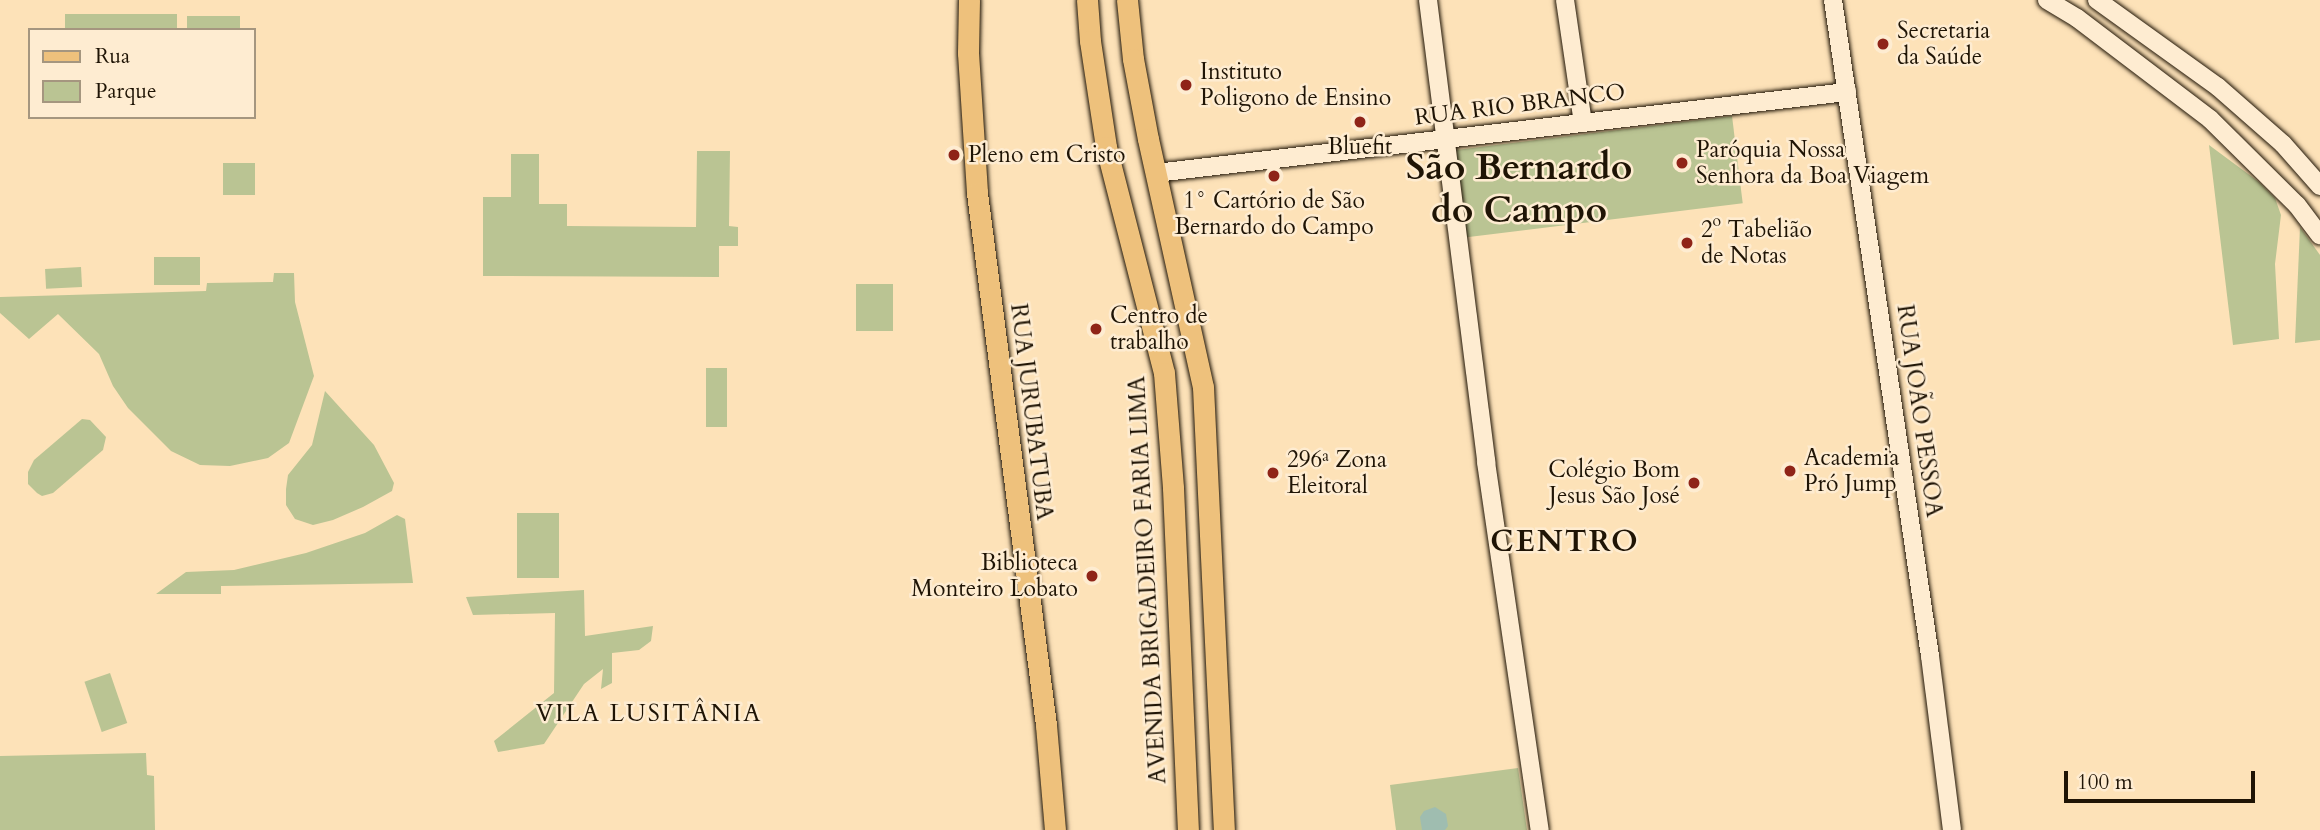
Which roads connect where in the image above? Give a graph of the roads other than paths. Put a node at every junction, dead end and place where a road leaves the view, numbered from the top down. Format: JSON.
{"nodes":[{"id":1,"x":969,"y":0,"type":"edge"},
{"id":2,"x":1087,"y":0,"type":"edge"},
{"id":3,"x":1127,"y":0,"type":"edge"},
{"id":4,"x":1428,"y":0,"type":"edge"},
{"id":5,"x":1565,"y":0,"type":"edge"},
{"id":6,"x":1833,"y":0,"type":"edge"},
{"id":7,"x":2047,"y":0,"type":"edge"},
{"id":8,"x":2097,"y":0,"type":"edge"},
{"id":9,"x":1847,"y":92,"type":"junction"},
{"id":10,"x":1583,"y":123,"type":"junction"},
{"id":11,"x":1445,"y":139,"type":"junction"},
{"id":12,"x":1156,"y":173,"type":"junction"},
{"id":13,"x":2320,"y":186,"type":"edge"},
{"id":14,"x":2320,"y":235,"type":"edge"},
{"id":15,"x":1055,"y":830,"type":"edge"},
{"id":16,"x":1188,"y":830,"type":"edge"},
{"id":17,"x":1224,"y":830,"type":"edge"},
{"id":18,"x":1540,"y":830,"type":"edge"},
{"id":19,"x":1952,"y":830,"type":"edge"}],
"edges":[{"from":1,"to":15,"type":"main road","name":"RUA JURUBATUBA"},
{"from":2,"to":16,"type":"main road","name":"AVENIDA BRIGADEIRO FARIA LIMA"},
{"from":3,"to":12,"type":"main road"},
{"from":4,"to":11,"type":"street"},
{"from":5,"to":10,"type":"street"},
{"from":6,"to":9,"type":"street","name":"RUA JOÃO PESSOA"},
{"from":7,"to":14,"type":"street"},
{"from":8,"to":13,"type":"street"},
{"from":9,"to":10,"type":"street","name":"RUA RIO BRANCO"},
{"from":9,"to":19,"type":"street","name":"RUA JOÃO PESSOA"},
{"from":10,"to":11,"type":"street","name":"RUA RIO BRANCO"},
{"from":11,"to":12,"type":"street","name":"RUA RIO BRANCO"},
{"from":11,"to":18,"type":"street"},
{"from":12,"to":17,"type":"main road"}]}
